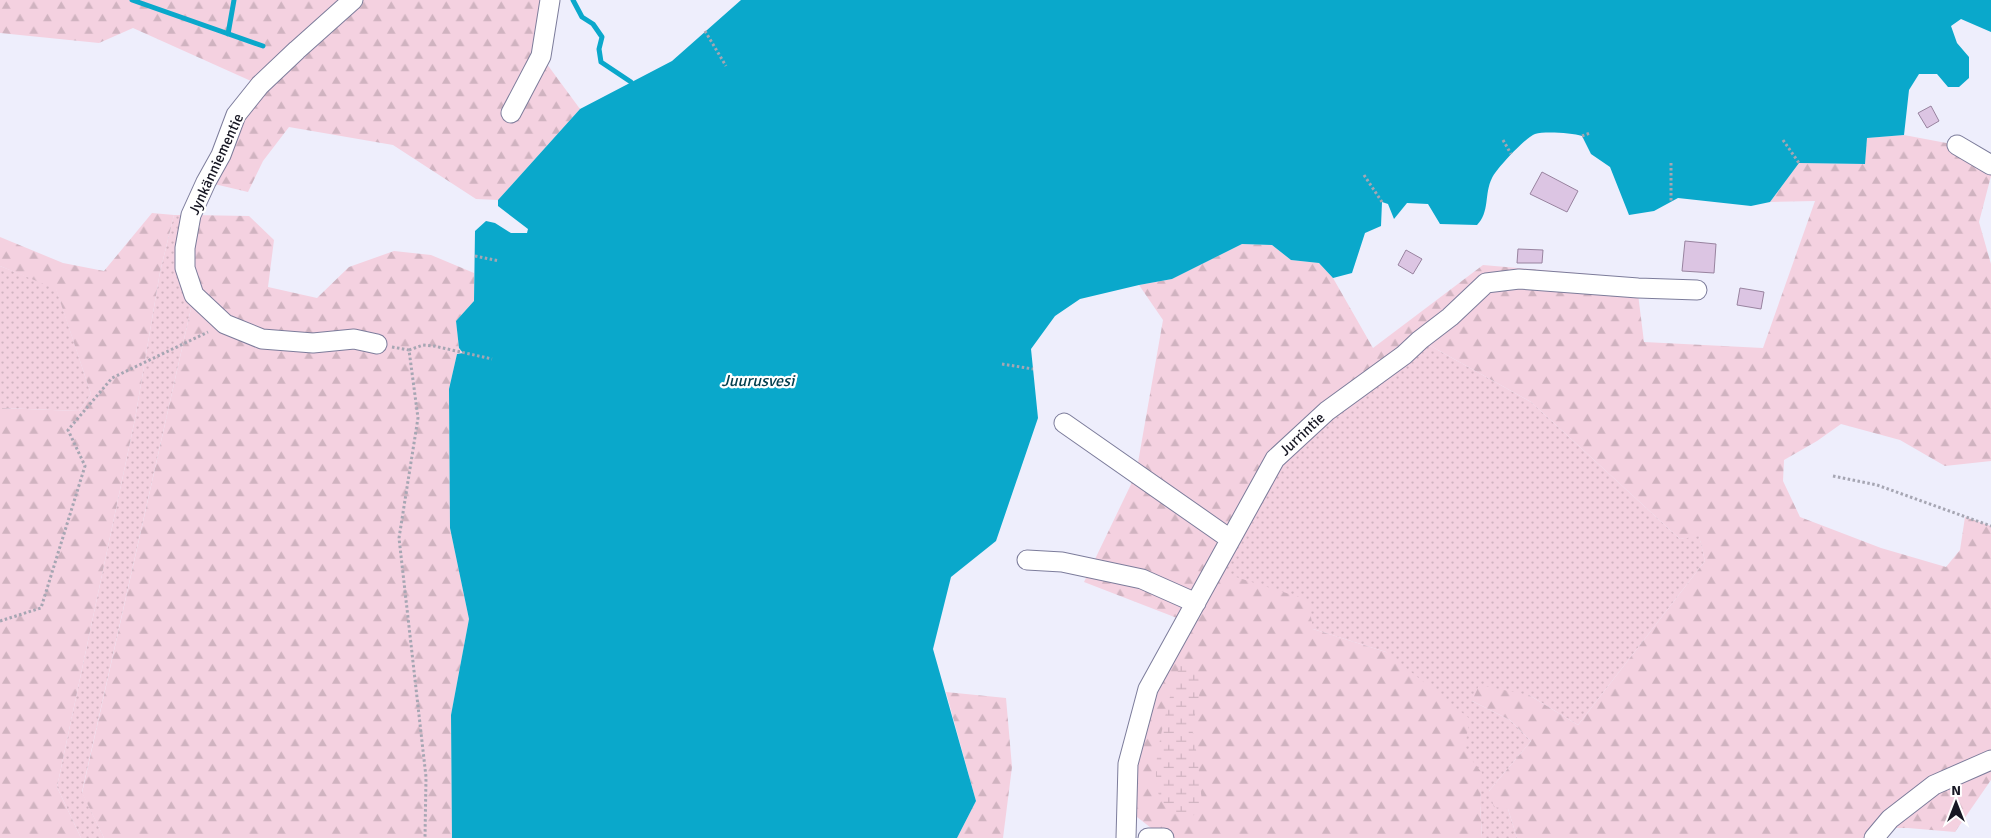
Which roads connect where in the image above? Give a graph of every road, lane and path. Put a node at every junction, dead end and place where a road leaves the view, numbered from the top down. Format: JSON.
{"nodes":[{"id":1,"x":353,"y":0,"type":"edge"},
{"id":2,"x":550,"y":0,"type":"edge"},
{"id":3,"x":705,"y":31,"type":"dead end"},
{"id":4,"x":726,"y":66,"type":"dead end"},
{"id":5,"x":511,"y":113,"type":"dead end"},
{"id":6,"x":1590,"y":133,"type":"dead end"},
{"id":7,"x":1582,"y":136,"type":"dead end"},
{"id":8,"x":1503,"y":140,"type":"dead end"},
{"id":9,"x":1783,"y":140,"type":"dead end"},
{"id":10,"x":1957,"y":145,"type":"dead end"},
{"id":11,"x":1511,"y":154,"type":"dead end"},
{"id":12,"x":1671,"y":163,"type":"dead end"},
{"id":13,"x":1799,"y":163,"type":"dead end"},
{"id":14,"x":1991,"y":165,"type":"edge"},
{"id":15,"x":1364,"y":175,"type":"dead end"},
{"id":16,"x":1382,"y":202,"type":"dead end"},
{"id":17,"x":1671,"y":202,"type":"dead end"},
{"id":18,"x":475,"y":256,"type":"dead end"},
{"id":19,"x":499,"y":261,"type":"dead end"},
{"id":20,"x":1697,"y":290,"type":"dead end"},
{"id":21,"x":225,"y":324,"type":"junction"},
{"id":22,"x":377,"y":344,"type":"joint"},
{"id":23,"x":410,"y":350,"type":"junction"},
{"id":24,"x":492,"y":359,"type":"dead end"},
{"id":25,"x":1002,"y":364,"type":"dead end"},
{"id":26,"x":1033,"y":368,"type":"dead end"},
{"id":27,"x":1064,"y":423,"type":"dead end"},
{"id":28,"x":1833,"y":476,"type":"dead end"},
{"id":29,"x":1991,"y":526,"type":"edge"},
{"id":30,"x":1230,"y":539,"type":"junction"},
{"id":31,"x":1027,"y":560,"type":"dead end"},
{"id":32,"x":1196,"y":603,"type":"junction"},
{"id":33,"x":0,"y":621,"type":"edge"},
{"id":34,"x":1991,"y":760,"type":"edge"},
{"id":35,"x":425,"y":838,"type":"edge"},
{"id":36,"x":1126,"y":838,"type":"edge"},
{"id":37,"x":1148,"y":838,"type":"edge"},
{"id":38,"x":1164,"y":838,"type":"edge"},
{"id":39,"x":1874,"y":838,"type":"edge"}],
"edges":[{"from":1,"to":21,"type":"street","name":"Jynkänniementie"},
{"from":2,"to":5,"type":"street"},
{"from":3,"to":4,"type":"path"},
{"from":6,"to":7,"type":"path"},
{"from":8,"to":11,"type":"path"},
{"from":9,"to":13,"type":"path"},
{"from":10,"to":14,"type":"street"},
{"from":12,"to":17,"type":"path"},
{"from":15,"to":16,"type":"path"},
{"from":18,"to":19,"type":"path"},
{"from":20,"to":30,"type":"street","name":"Jurrintie"},
{"from":21,"to":22,"type":"street","name":"Jynkänniementie"},
{"from":21,"to":33,"type":"path"},
{"from":22,"to":23,"type":"path"},
{"from":23,"to":24,"type":"path"},
{"from":23,"to":35,"type":"path"},
{"from":25,"to":26,"type":"path"},
{"from":27,"to":30,"type":"street"},
{"from":28,"to":29,"type":"path"},
{"from":30,"to":32,"type":"street","name":"Jurrintie"},
{"from":31,"to":32,"type":"street"},
{"from":32,"to":36,"type":"street","name":"Jurrintie"},
{"from":34,"to":39,"type":"street"},
{"from":37,"to":38,"type":"street"}]}
